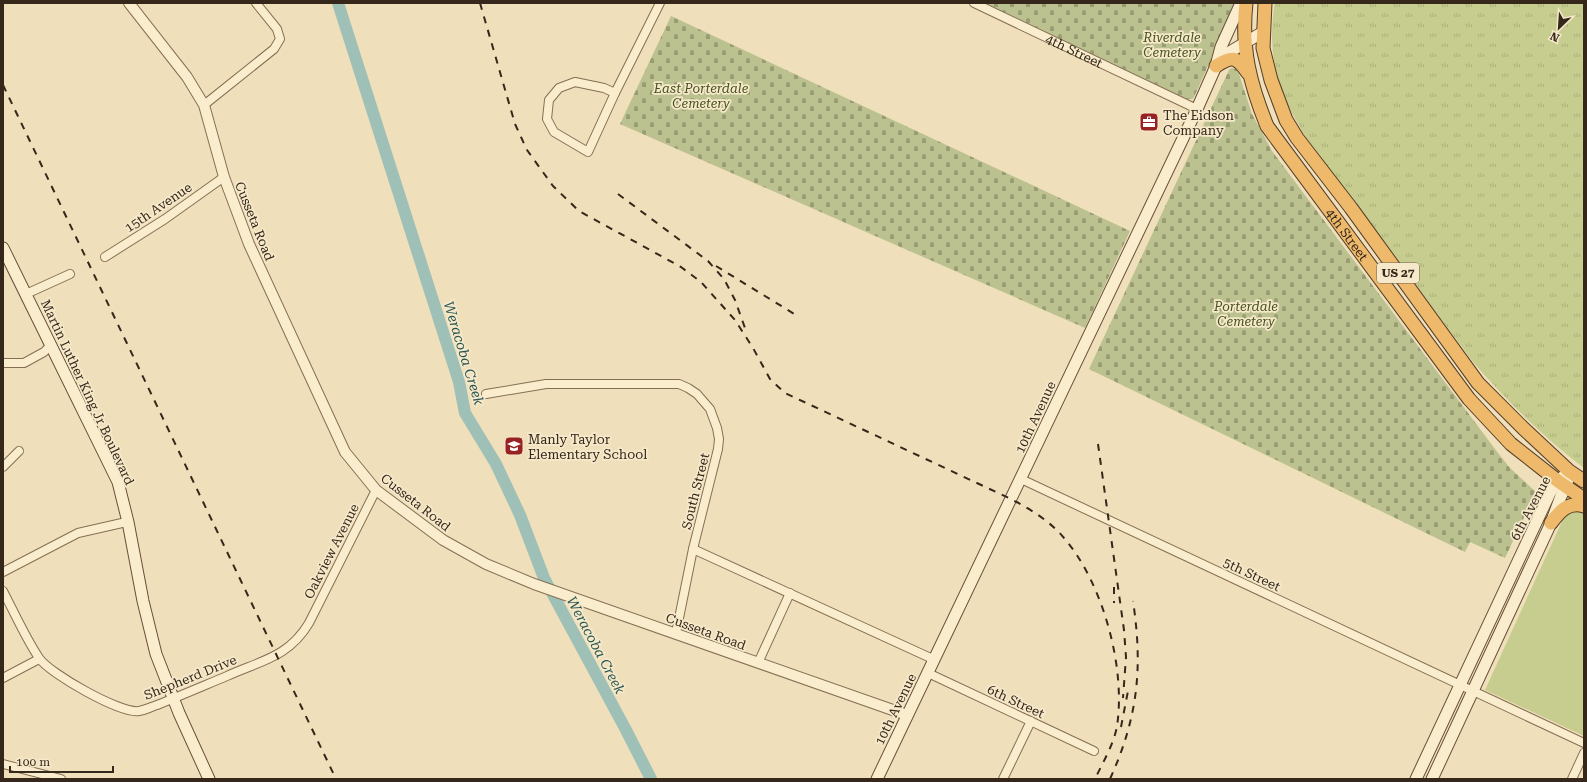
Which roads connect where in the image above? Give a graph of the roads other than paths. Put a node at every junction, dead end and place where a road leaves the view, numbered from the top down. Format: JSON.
{"nodes":[{"id":1,"x":129,"y":3,"type":"edge"},
{"id":2,"x":256,"y":3,"type":"edge"},
{"id":3,"x":660,"y":3,"type":"edge"},
{"id":4,"x":974,"y":3,"type":"edge"},
{"id":5,"x":1241,"y":3,"type":"edge"},
{"id":6,"x":1246,"y":3,"type":"edge"},
{"id":7,"x":1265,"y":3,"type":"edge"},
{"id":8,"x":1263,"y":32,"type":"junction"},
{"id":9,"x":1245,"y":42,"type":"junction"},
{"id":10,"x":1216,"y":66,"type":"junction"},
{"id":11,"x":1249,"y":74,"type":"junction"},
{"id":12,"x":615,"y":93,"type":"junction"},
{"id":13,"x":204,"y":105,"type":"junction"},
{"id":14,"x":1197,"y":108,"type":"junction"},
{"id":15,"x":224,"y":177,"type":"junction"},
{"id":16,"x":3,"y":248,"type":"edge"},
{"id":17,"x":105,"y":257,"type":"dead end"},
{"id":18,"x":70,"y":274,"type":"dead end"},
{"id":19,"x":26,"y":294,"type":"junction"},
{"id":20,"x":51,"y":345,"type":"junction"},
{"id":21,"x":3,"y":363,"type":"edge"},
{"id":22,"x":486,"y":394,"type":"dead end"},
{"id":23,"x":19,"y":451,"type":"dead end"},
{"id":24,"x":3,"y":467,"type":"edge"},
{"id":25,"x":1569,"y":471,"type":"junction"},
{"id":26,"x":1021,"y":479,"type":"junction"},
{"id":27,"x":1584,"y":482,"type":"edge"},
{"id":28,"x":1562,"y":484,"type":"junction"},
{"id":29,"x":376,"y":490,"type":"junction"},
{"id":30,"x":1584,"y":499,"type":"edge"},
{"id":31,"x":1584,"y":506,"type":"edge"},
{"id":32,"x":128,"y":522,"type":"junction"},
{"id":33,"x":1551,"y":523,"type":"junction"},
{"id":34,"x":692,"y":549,"type":"junction"},
{"id":35,"x":3,"y":572,"type":"edge"},
{"id":36,"x":3,"y":591,"type":"edge"},
{"id":37,"x":790,"y":593,"type":"junction"},
{"id":38,"x":676,"y":633,"type":"junction"},
{"id":39,"x":272,"y":657,"type":"joint"},
{"id":40,"x":39,"y":659,"type":"junction"},
{"id":41,"x":935,"y":660,"type":"junction"},
{"id":42,"x":758,"y":663,"type":"junction"},
{"id":43,"x":928,"y":673,"type":"junction"},
{"id":44,"x":3,"y":678,"type":"edge"},
{"id":45,"x":1461,"y":684,"type":"junction"},
{"id":46,"x":1474,"y":690,"type":"junction"},
{"id":47,"x":173,"y":699,"type":"junction"},
{"id":48,"x":907,"y":715,"type":"junction"},
{"id":49,"x":1031,"y":721,"type":"junction"},
{"id":50,"x":1584,"y":743,"type":"edge"},
{"id":51,"x":1094,"y":751,"type":"dead end"},
{"id":52,"x":1584,"y":753,"type":"edge"},
{"id":53,"x":3,"y":764,"type":"edge"},
{"id":54,"x":61,"y":779,"type":"edge"},
{"id":55,"x":209,"y":779,"type":"edge"},
{"id":56,"x":877,"y":779,"type":"edge"},
{"id":57,"x":1003,"y":779,"type":"edge"},
{"id":58,"x":1416,"y":779,"type":"edge"},
{"id":59,"x":1432,"y":779,"type":"edge"},
{"id":60,"x":1572,"y":779,"type":"edge"}],
"edges":[{"from":1,"to":13,"type":"street","name":"Cusseta Road"},
{"from":2,"to":13,"type":"street"},
{"from":3,"to":12,"type":"street"},
{"from":4,"to":14,"type":"street","name":"4th Street"},
{"from":5,"to":10,"type":"main road","name":"10th Avenue"},
{"from":6,"to":9,"type":"highway","name":"4th Street","number":"US 27"},
{"from":7,"to":8,"type":"highway","name":"4th Street","number":"US 27"},
{"from":8,"to":9,"type":"main road","name":"10th Avenue"},
{"from":8,"to":25,"type":"highway","name":"4th Street","number":"US 27"},
{"from":9,"to":10,"type":"main road","name":"10th Avenue"},
{"from":9,"to":11,"type":"highway","name":"4th Street","number":"US 27"},
{"from":10,"to":11,"type":"highway"},
{"from":10,"to":14,"type":"main road","name":"10th Avenue"},
{"from":11,"to":28,"type":"highway","name":"4th Street","number":"US 27"},
{"from":12,"to":12,"type":"street"},
{"from":13,"to":15,"type":"street","name":"Cusseta Road"},
{"from":14,"to":26,"type":"main road","name":"10th Avenue"},
{"from":15,"to":17,"type":"street","name":"15th Avenue"},
{"from":15,"to":29,"type":"street","name":"Cusseta Road"},
{"from":16,"to":19,"type":"main road","name":"Martin Luther King Jr Boulevard"},
{"from":18,"to":19,"type":"street"},
{"from":19,"to":20,"type":"main road","name":"Martin Luther King Jr Boulevard"},
{"from":20,"to":21,"type":"street"},
{"from":20,"to":32,"type":"main road","name":"Martin Luther King Jr Boulevard"},
{"from":22,"to":34,"type":"street","name":"South Street"},
{"from":23,"to":24,"type":"street"},
{"from":25,"to":27,"type":"highway","name":"4th Street","number":"US 27"},
{"from":25,"to":28,"type":"main road","name":"6th Avenue"},
{"from":26,"to":41,"type":"main road","name":"10th Avenue"},
{"from":26,"to":45,"type":"street","name":"5th Street"},
{"from":28,"to":30,"type":"highway","name":"4th Street","number":"US 27"},
{"from":28,"to":33,"type":"main road","name":"6th Avenue"},
{"from":28,"to":45,"type":"main road","name":"6th Avenue"},
{"from":29,"to":38,"type":"street","name":"Cusseta Road"},
{"from":29,"to":39,"type":"street","name":"Oakview Avenue"},
{"from":31,"to":33,"type":"highway"},
{"from":32,"to":35,"type":"street"},
{"from":32,"to":47,"type":"main road","name":"Martin Luther King Jr Boulevard"},
{"from":33,"to":46,"type":"main road","name":"6th Avenue"},
{"from":34,"to":37,"type":"street","name":"South Street"},
{"from":34,"to":38,"type":"street"},
{"from":36,"to":40,"type":"street","name":"Shepherd Drive"},
{"from":37,"to":41,"type":"street","name":"South Street"},
{"from":37,"to":42,"type":"street"},
{"from":38,"to":42,"type":"street","name":"Cusseta Road"},
{"from":39,"to":47,"type":"street","name":"Shepherd Drive"},
{"from":40,"to":44,"type":"street"},
{"from":40,"to":47,"type":"street","name":"Shepherd Drive"},
{"from":41,"to":43,"type":"main road","name":"10th Avenue"},
{"from":42,"to":48,"type":"street","name":"Cusseta Road"},
{"from":43,"to":48,"type":"main road","name":"10th Avenue"},
{"from":43,"to":49,"type":"street","name":"6th Street"},
{"from":45,"to":46,"type":"street","name":"5th Street"},
{"from":45,"to":58,"type":"main road","name":"6th Avenue"},
{"from":46,"to":50,"type":"street","name":"5th Street"},
{"from":46,"to":59,"type":"main road","name":"6th Avenue"},
{"from":47,"to":55,"type":"main road","name":"Martin Luther King Jr Boulevard"},
{"from":48,"to":56,"type":"main road","name":"10th Avenue"},
{"from":49,"to":51,"type":"street","name":"6th Street"},
{"from":49,"to":57,"type":"street"},
{"from":52,"to":60,"type":"street"},
{"from":53,"to":54,"type":"street"}]}
